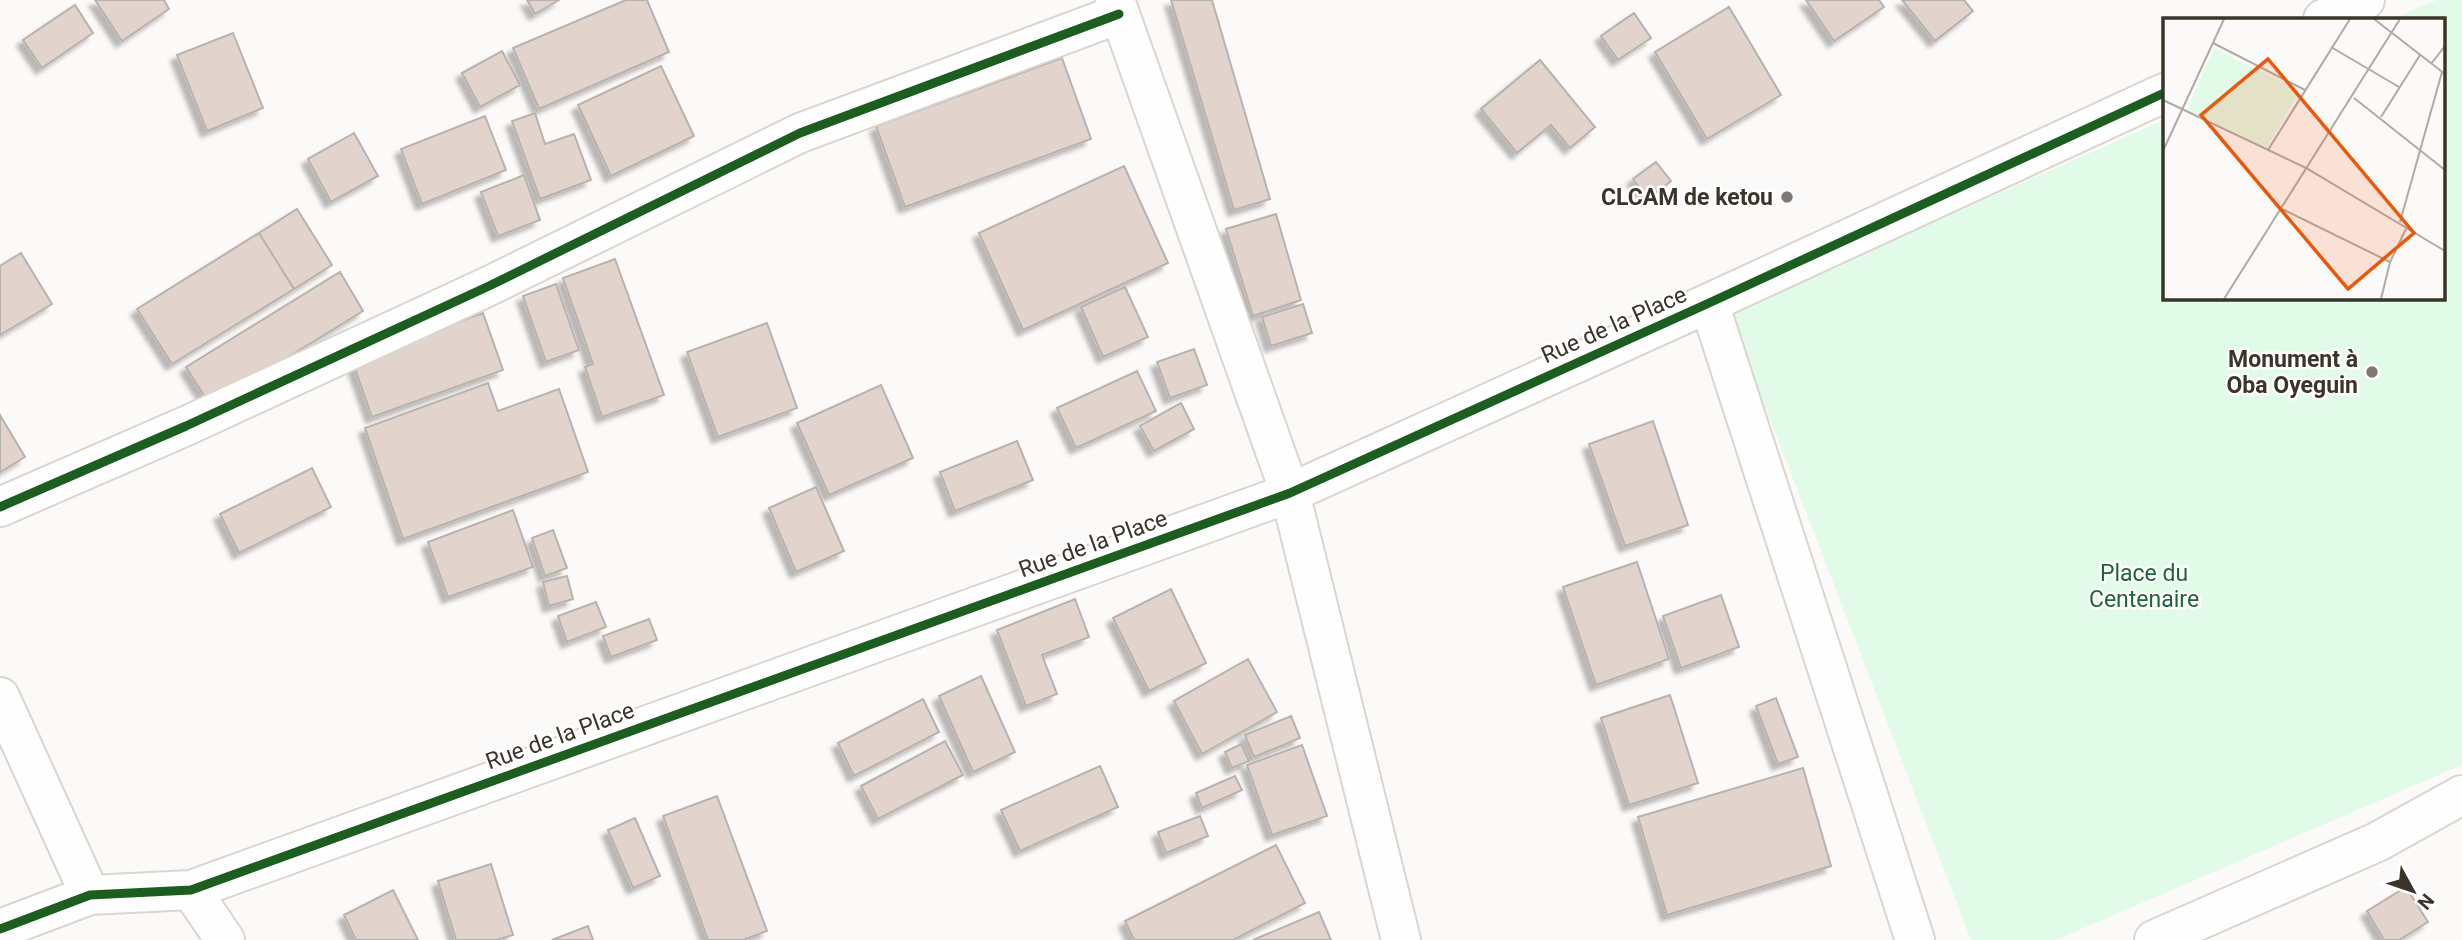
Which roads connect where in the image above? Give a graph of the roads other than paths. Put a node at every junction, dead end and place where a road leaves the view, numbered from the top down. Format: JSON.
{"nodes":[{"id":1,"x":2365,"y":0,"type":"edge"},
{"id":2,"x":1117,"y":7,"type":"edge"},
{"id":3,"x":2325,"y":18,"type":"edge"},
{"id":4,"x":2163,"y":94,"type":"edge"},
{"id":5,"x":1709,"y":303,"type":"junction"},
{"id":6,"x":1290,"y":493,"type":"junction"},
{"id":7,"x":0,"y":507,"type":"edge"},
{"id":8,"x":0,"y":696,"type":"edge"},
{"id":9,"x":2462,"y":795,"type":"edge"},
{"id":10,"x":191,"y":890,"type":"junction"},
{"id":11,"x":90,"y":895,"type":"junction"},
{"id":12,"x":0,"y":929,"type":"edge"},
{"id":13,"x":225,"y":940,"type":"edge"},
{"id":14,"x":1401,"y":940,"type":"edge"},
{"id":15,"x":1915,"y":940,"type":"edge"},
{"id":16,"x":2154,"y":940,"type":"edge"}],
"edges":[{"from":1,"to":3,"type":"street"},
{"from":2,"to":6,"type":"street"},
{"from":2,"to":7,"type":"street"},
{"from":4,"to":5,"type":"street","name":"Rue de la Place"},
{"from":5,"to":6,"type":"street","name":"Rue de la Place"},
{"from":5,"to":15,"type":"street"},
{"from":6,"to":10,"type":"street","name":"Rue de la Place"},
{"from":6,"to":14,"type":"street"},
{"from":8,"to":11,"type":"street"},
{"from":9,"to":16,"type":"street"},
{"from":10,"to":11,"type":"street","name":"Rue de la Place"},
{"from":10,"to":13,"type":"street"},
{"from":11,"to":12,"type":"street","name":"Rue de la Place"}]}
